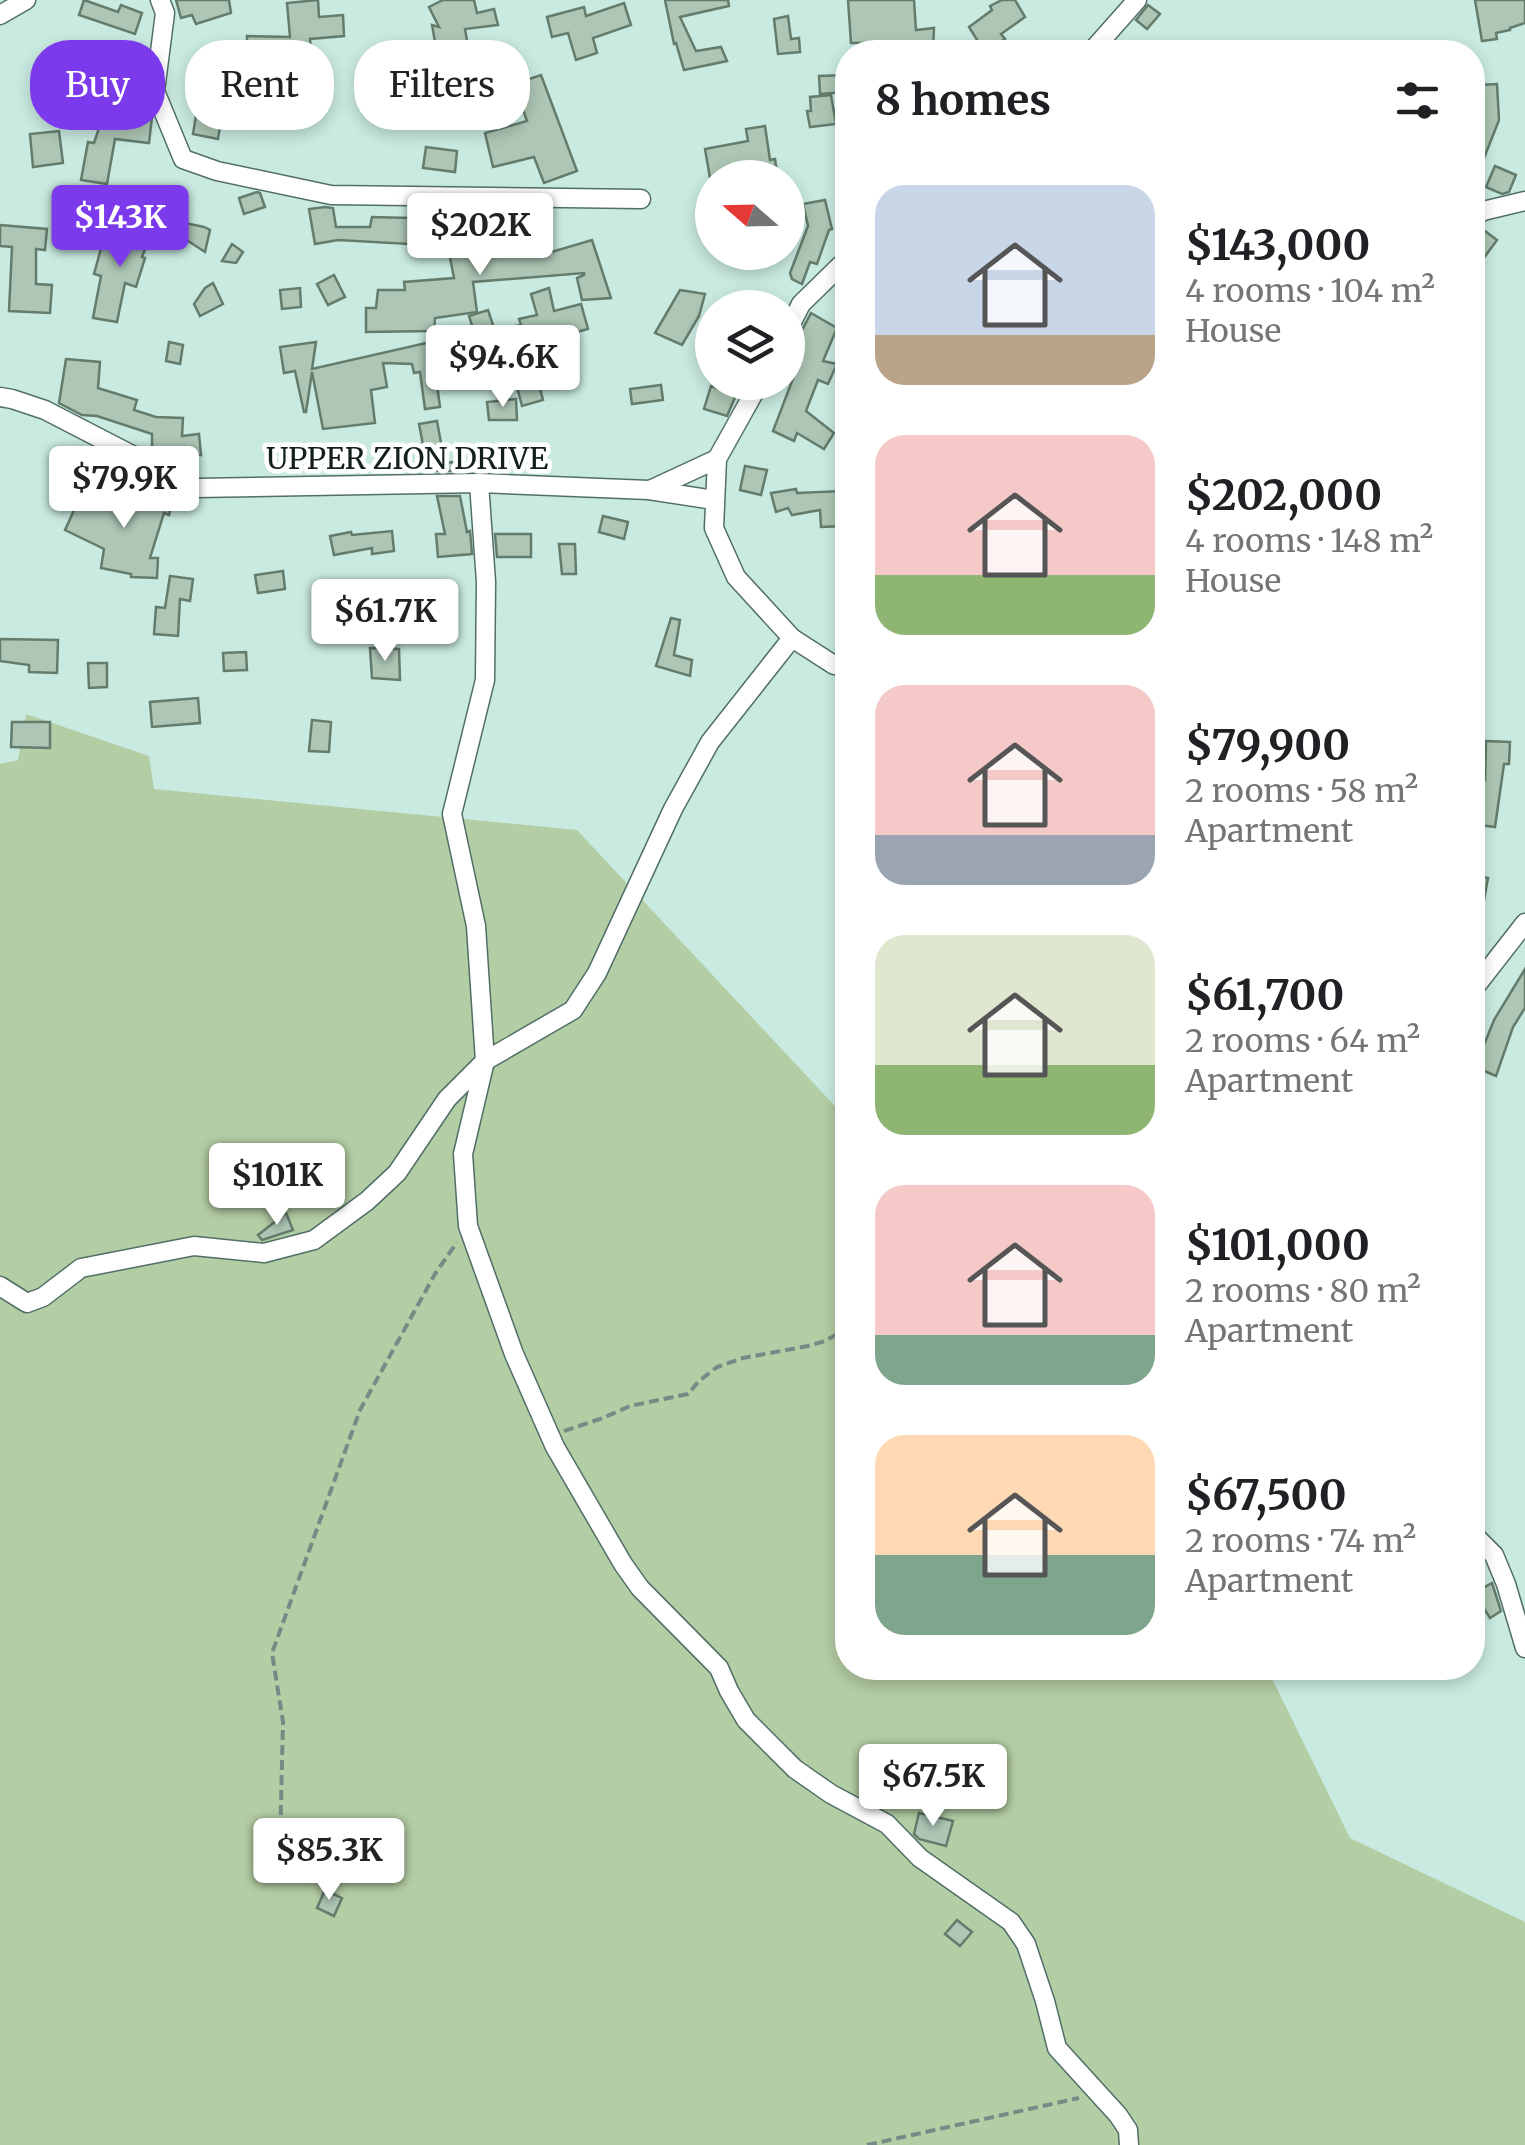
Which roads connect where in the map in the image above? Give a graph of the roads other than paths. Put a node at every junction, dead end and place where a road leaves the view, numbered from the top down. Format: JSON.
{"nodes":[{"id":1,"x":26,"y":0,"type":"edge"},
{"id":2,"x":160,"y":0,"type":"edge"},
{"id":3,"x":1137,"y":0,"type":"edge"},
{"id":4,"x":0,"y":15,"type":"edge"},
{"id":5,"x":1102,"y":40,"type":"edge"},
{"id":6,"x":641,"y":200,"type":"dead end"},
{"id":7,"x":1525,"y":201,"type":"edge"},
{"id":8,"x":1485,"y":211,"type":"edge"},
{"id":9,"x":835,"y":271,"type":"edge"},
{"id":10,"x":805,"y":300,"type":"edge"},
{"id":11,"x":0,"y":398,"type":"edge"},
{"id":12,"x":750,"y":400,"type":"edge"},
{"id":13,"x":717,"y":459,"type":"junction"},
{"id":14,"x":479,"y":482,"type":"junction"},
{"id":15,"x":649,"y":490,"type":"junction"},
{"id":16,"x":714,"y":500,"type":"junction"},
{"id":17,"x":792,"y":638,"type":"junction"},
{"id":18,"x":834,"y":665,"type":"dead end"},
{"id":19,"x":1525,"y":923,"type":"edge"},
{"id":20,"x":1485,"y":974,"type":"edge"},
{"id":21,"x":486,"y":1061,"type":"junction"},
{"id":22,"x":0,"y":1286,"type":"edge"},
{"id":23,"x":1485,"y":1546,"type":"edge"},
{"id":24,"x":1525,"y":1648,"type":"edge"},
{"id":25,"x":1129,"y":2145,"type":"edge"}],
"edges":[{"from":1,"to":4,"type":"street"},
{"from":2,"to":6,"type":"street"},
{"from":3,"to":5,"type":"street"},
{"from":7,"to":8,"type":"street"},
{"from":9,"to":10,"type":"street"},
{"from":11,"to":14,"type":"street","name":"UPPER ZION DRIVE"},
{"from":12,"to":13,"type":"street"},
{"from":13,"to":15,"type":"street"},
{"from":13,"to":16,"type":"street"},
{"from":14,"to":15,"type":"street","name":"UPPER ZION DRIVE"},
{"from":14,"to":21,"type":"street"},
{"from":15,"to":16,"type":"street","name":"UPPER ZION DRIVE"},
{"from":16,"to":17,"type":"street"},
{"from":17,"to":18,"type":"street"},
{"from":17,"to":21,"type":"street"},
{"from":19,"to":20,"type":"street"},
{"from":21,"to":22,"type":"street"},
{"from":21,"to":25,"type":"street"},
{"from":23,"to":24,"type":"street"}]}
